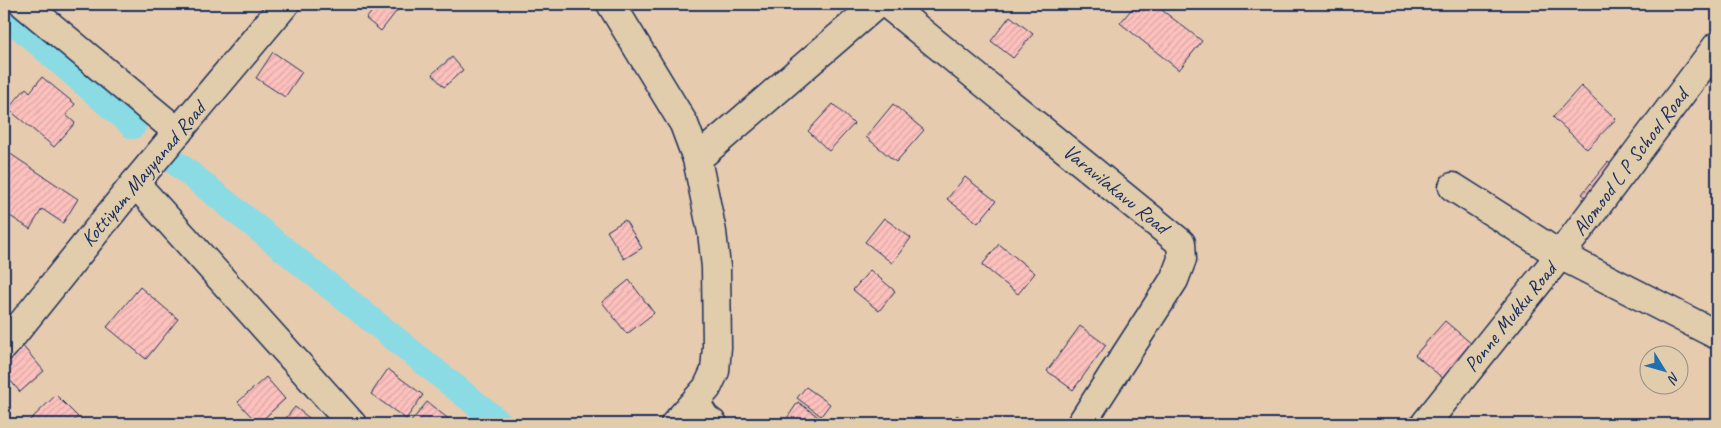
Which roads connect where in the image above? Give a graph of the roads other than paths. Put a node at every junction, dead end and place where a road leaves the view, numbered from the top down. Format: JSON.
{"nodes":[{"id":1,"x":24,"y":4,"type":"edge"},
{"id":2,"x":285,"y":4,"type":"edge"},
{"id":3,"x":611,"y":4,"type":"edge"},
{"id":4,"x":877,"y":4,"type":"edge"},
{"id":5,"x":887,"y":4,"type":"edge"},
{"id":6,"x":1717,"y":46,"type":"edge"},
{"id":7,"x":178,"y":132,"type":"junction"},
{"id":8,"x":697,"y":158,"type":"junction"},
{"id":9,"x":135,"y":182,"type":"junction"},
{"id":10,"x":1453,"y":187,"type":"dead end"},
{"id":11,"x":1560,"y":255,"type":"junction"},
{"id":12,"x":1717,"y":335,"type":"edge"},
{"id":13,"x":4,"y":346,"type":"edge"},
{"id":14,"x":695,"y":402,"type":"junction"},
{"id":15,"x":352,"y":424,"type":"edge"},
{"id":16,"x":675,"y":424,"type":"edge"},
{"id":17,"x":712,"y":424,"type":"edge"},
{"id":18,"x":1081,"y":424,"type":"edge"},
{"id":19,"x":1425,"y":424,"type":"edge"}],
"edges":[{"from":1,"to":7,"type":"street"},
{"from":2,"to":7,"type":"street","name":"Kottiyam Mayyanad Road"},
{"from":3,"to":8,"type":"street"},
{"from":4,"to":8,"type":"street"},
{"from":5,"to":18,"type":"street","name":"Varavilakavu Road"},
{"from":6,"to":11,"type":"street","name":"Alomood L P School Road"},
{"from":7,"to":9,"type":"street","name":"Kottiyam Mayyanad Road"},
{"from":8,"to":14,"type":"street"},
{"from":9,"to":13,"type":"street","name":"Kottiyam Mayyanad Road"},
{"from":9,"to":15,"type":"street"},
{"from":10,"to":11,"type":"street"},
{"from":11,"to":12,"type":"street","name":"Ponne Mukku Road"},
{"from":11,"to":19,"type":"street","name":"Ponne Mukku Road"},
{"from":14,"to":16,"type":"street"},
{"from":14,"to":17,"type":"street"}]}
